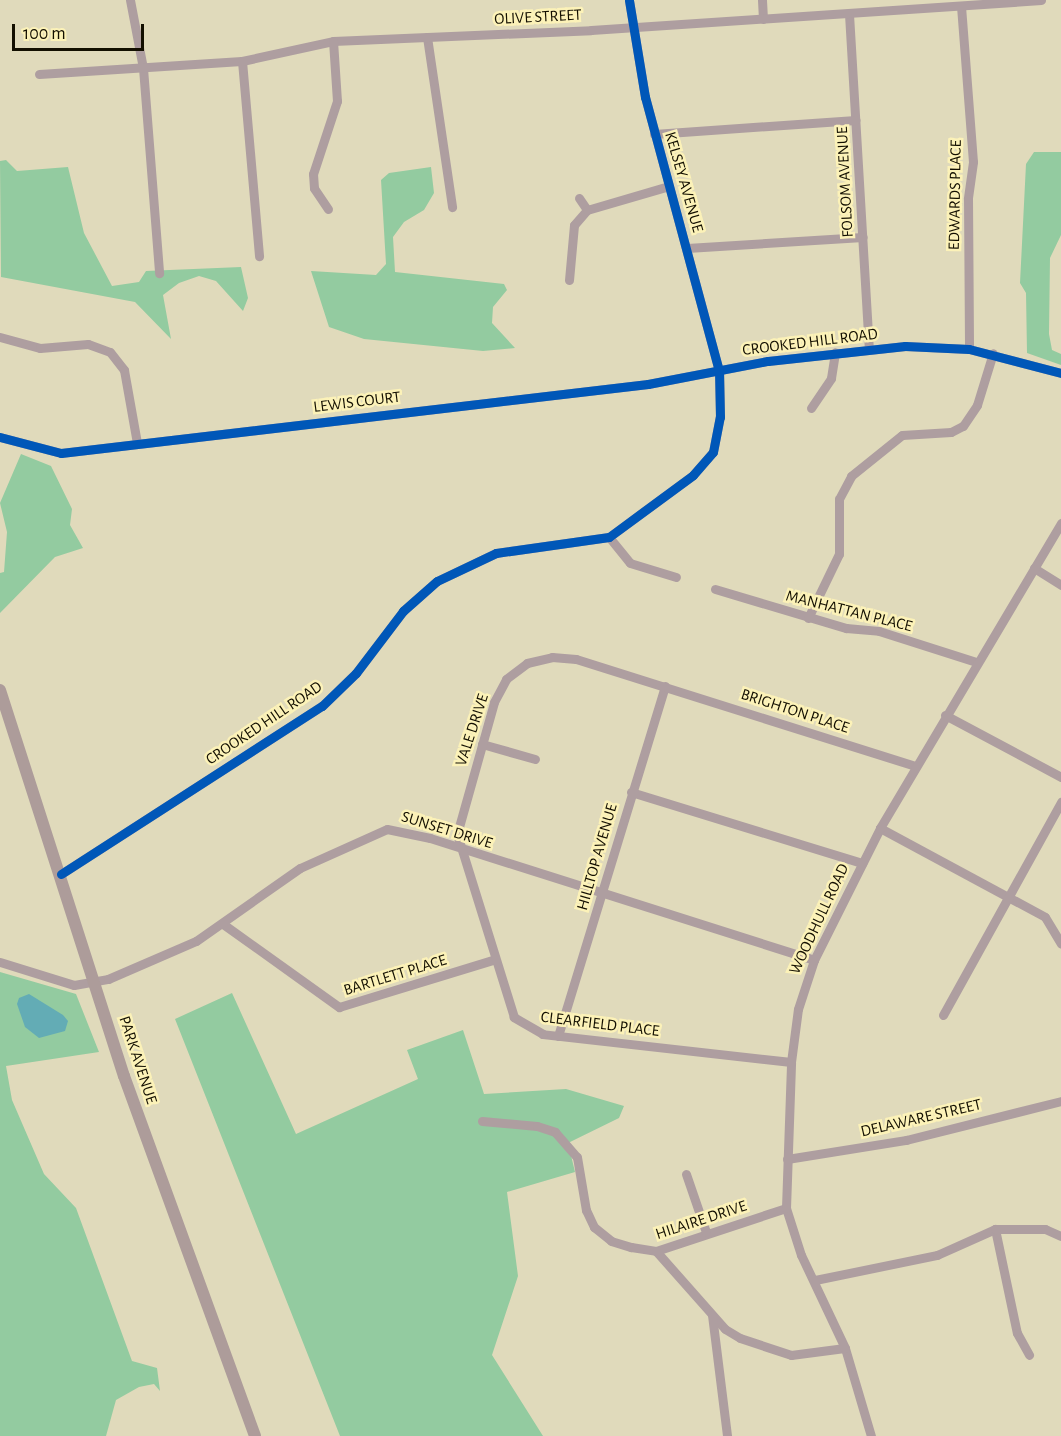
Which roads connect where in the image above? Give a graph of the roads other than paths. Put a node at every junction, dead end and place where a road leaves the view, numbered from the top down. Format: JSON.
{"nodes":[{"id":1,"x":130,"y":0,"type":"edge"},
{"id":2,"x":629,"y":0,"type":"edge"},
{"id":3,"x":762,"y":0,"type":"edge"},
{"id":4,"x":1041,"y":0,"type":"edge"},
{"id":5,"x":902,"y":5,"type":"edge"},
{"id":6,"x":961,"y":6,"type":"junction"},
{"id":7,"x":849,"y":14,"type":"junction"},
{"id":8,"x":763,"y":19,"type":"junction"},
{"id":9,"x":633,"y":26,"type":"junction"},
{"id":10,"x":427,"y":37,"type":"junction"},
{"id":11,"x":333,"y":41,"type":"junction"},
{"id":12,"x":242,"y":61,"type":"junction"},
{"id":13,"x":143,"y":68,"type":"junction"},
{"id":14,"x":39,"y":74,"type":"dead end"},
{"id":15,"x":856,"y":120,"type":"junction"},
{"id":16,"x":654,"y":134,"type":"junction"},
{"id":17,"x":669,"y":186,"type":"junction"},
{"id":18,"x":579,"y":198,"type":"dead end"},
{"id":19,"x":452,"y":207,"type":"dead end"},
{"id":20,"x":328,"y":209,"type":"dead end"},
{"id":21,"x":587,"y":210,"type":"junction"},
{"id":22,"x":863,"y":237,"type":"junction"},
{"id":23,"x":687,"y":248,"type":"junction"},
{"id":24,"x":259,"y":256,"type":"dead end"},
{"id":25,"x":159,"y":273,"type":"dead end"},
{"id":26,"x":569,"y":280,"type":"dead end"},
{"id":27,"x":0,"y":337,"type":"edge"},
{"id":28,"x":869,"y":349,"type":"junction"},
{"id":29,"x":969,"y":349,"type":"junction"},
{"id":30,"x":835,"y":352,"type":"junction"},
{"id":31,"x":993,"y":353,"type":"junction"},
{"id":32,"x":719,"y":371,"type":"junction"},
{"id":33,"x":1061,"y":373,"type":"edge"},
{"id":34,"x":811,"y":408,"type":"dead end"},
{"id":35,"x":0,"y":438,"type":"edge"},
{"id":36,"x":138,"y":443,"type":"junction"},
{"id":37,"x":1061,"y":523,"type":"edge"},
{"id":38,"x":609,"y":537,"type":"junction"},
{"id":39,"x":1034,"y":568,"type":"junction"},
{"id":40,"x":676,"y":577,"type":"dead end"},
{"id":41,"x":1061,"y":585,"type":"edge"},
{"id":42,"x":715,"y":589,"type":"dead end"},
{"id":43,"x":808,"y":618,"type":"junction"},
{"id":44,"x":976,"y":662,"type":"junction"},
{"id":45,"x":665,"y":686,"type":"junction"},
{"id":46,"x":0,"y":690,"type":"edge"},
{"id":47,"x":945,"y":715,"type":"junction"},
{"id":48,"x":482,"y":744,"type":"junction"},
{"id":49,"x":535,"y":759,"type":"dead end"},
{"id":50,"x":915,"y":766,"type":"junction"},
{"id":51,"x":1061,"y":777,"type":"edge"},
{"id":52,"x":631,"y":792,"type":"junction"},
{"id":53,"x":1061,"y":802,"type":"edge"},
{"id":54,"x":880,"y":828,"type":"junction"},
{"id":55,"x":461,"y":850,"type":"junction"},
{"id":56,"x":862,"y":863,"type":"junction"},
{"id":57,"x":61,"y":874,"type":"junction"},
{"id":58,"x":602,"y":895,"type":"junction"},
{"id":59,"x":1008,"y":897,"type":"junction"},
{"id":60,"x":223,"y":924,"type":"junction"},
{"id":61,"x":1061,"y":944,"type":"edge"},
{"id":62,"x":492,"y":960,"type":"junction"},
{"id":63,"x":814,"y":960,"type":"junction"},
{"id":64,"x":0,"y":962,"type":"edge"},
{"id":65,"x":96,"y":983,"type":"junction"},
{"id":66,"x":944,"y":1015,"type":"dead end"},
{"id":67,"x":558,"y":1036,"type":"junction"},
{"id":68,"x":791,"y":1062,"type":"junction"},
{"id":69,"x":1061,"y":1101,"type":"edge"},
{"id":70,"x":482,"y":1121,"type":"dead end"},
{"id":71,"x":787,"y":1159,"type":"junction"},
{"id":72,"x":686,"y":1174,"type":"dead end"},
{"id":73,"x":786,"y":1208,"type":"junction"},
{"id":74,"x":995,"y":1229,"type":"junction"},
{"id":75,"x":706,"y":1232,"type":"junction"},
{"id":76,"x":1061,"y":1236,"type":"edge"},
{"id":77,"x":656,"y":1251,"type":"junction"},
{"id":78,"x":815,"y":1280,"type":"junction"},
{"id":79,"x":712,"y":1315,"type":"junction"},
{"id":80,"x":845,"y":1347,"type":"junction"},
{"id":81,"x":1029,"y":1355,"type":"dead end"},
{"id":82,"x":255,"y":1436,"type":"edge"},
{"id":83,"x":727,"y":1436,"type":"edge"},
{"id":84,"x":871,"y":1436,"type":"edge"}],
"edges":[{"from":1,"to":13,"type":"street"},
{"from":2,"to":9,"type":"street","name":"KELSEY AVENUE"},
{"from":3,"to":8,"type":"street"},
{"from":4,"to":6,"type":"street","name":"OLIVE STREET"},
{"from":5,"to":6,"type":"street","name":"OLIVE STREET"},
{"from":5,"to":7,"type":"street","name":"OLIVE STREET"},
{"from":6,"to":29,"type":"street","name":"EDWARDS PLACE"},
{"from":7,"to":8,"type":"street","name":"OLIVE STREET"},
{"from":7,"to":15,"type":"street","name":"FOLSOM AVENUE"},
{"from":8,"to":9,"type":"street","name":"OLIVE STREET"},
{"from":9,"to":10,"type":"street","name":"OLIVE STREET"},
{"from":9,"to":16,"type":"street","name":"KELSEY AVENUE"},
{"from":10,"to":11,"type":"street","name":"OLIVE STREET"},
{"from":10,"to":19,"type":"street"},
{"from":11,"to":12,"type":"street","name":"OLIVE STREET"},
{"from":11,"to":20,"type":"street"},
{"from":12,"to":13,"type":"street","name":"OLIVE STREET"},
{"from":12,"to":24,"type":"street"},
{"from":13,"to":14,"type":"street","name":"OLIVE STREET"},
{"from":13,"to":25,"type":"street"},
{"from":15,"to":16,"type":"street"},
{"from":15,"to":22,"type":"street","name":"FOLSOM AVENUE"},
{"from":16,"to":17,"type":"street","name":"KELSEY AVENUE"},
{"from":17,"to":21,"type":"street"},
{"from":17,"to":23,"type":"street","name":"KELSEY AVENUE"},
{"from":18,"to":21,"type":"street"},
{"from":21,"to":26,"type":"street"},
{"from":22,"to":23,"type":"street"},
{"from":22,"to":28,"type":"street","name":"FOLSOM AVENUE"},
{"from":23,"to":32,"type":"street","name":"KELSEY AVENUE"},
{"from":27,"to":36,"type":"street"},
{"from":28,"to":29,"type":"street","name":"CROOKED HILL ROAD"},
{"from":28,"to":30,"type":"street","name":"CROOKED HILL ROAD"},
{"from":29,"to":31,"type":"street","name":"CROOKED HILL ROAD"},
{"from":30,"to":32,"type":"street","name":"CROOKED HILL ROAD"},
{"from":30,"to":34,"type":"street"},
{"from":31,"to":33,"type":"street","name":"CROOKED HILL ROAD"},
{"from":31,"to":43,"type":"street"},
{"from":32,"to":36,"type":"street","name":"LEWIS COURT"},
{"from":32,"to":38,"type":"street","name":"CROOKED HILL ROAD"},
{"from":35,"to":36,"type":"street","name":"LEWIS COURT"},
{"from":37,"to":39,"type":"street","name":"WOODHULL ROAD"},
{"from":38,"to":40,"type":"street"},
{"from":38,"to":57,"type":"street","name":"CROOKED HILL ROAD"},
{"from":39,"to":41,"type":"street"},
{"from":39,"to":44,"type":"street","name":"WOODHULL ROAD"},
{"from":42,"to":43,"type":"street","name":"MANHATTAN PLACE"},
{"from":43,"to":44,"type":"street","name":"MANHATTAN PLACE"},
{"from":44,"to":47,"type":"street","name":"WOODHULL ROAD"},
{"from":45,"to":48,"type":"street","name":"VALE DRIVE"},
{"from":45,"to":50,"type":"street","name":"BRIGHTON PLACE"},
{"from":45,"to":52,"type":"street","name":"HILLTOP AVENUE"},
{"from":46,"to":57,"type":"main road","name":"PARK AVENUE"},
{"from":47,"to":50,"type":"street","name":"WOODHULL ROAD"},
{"from":47,"to":51,"type":"street"},
{"from":48,"to":49,"type":"street"},
{"from":48,"to":55,"type":"street","name":"VALE DRIVE"},
{"from":50,"to":54,"type":"street","name":"WOODHULL ROAD"},
{"from":52,"to":56,"type":"street"},
{"from":52,"to":58,"type":"street","name":"HILLTOP AVENUE"},
{"from":53,"to":59,"type":"street"},
{"from":54,"to":56,"type":"street","name":"WOODHULL ROAD"},
{"from":54,"to":59,"type":"street"},
{"from":55,"to":58,"type":"street","name":"SUNSET DRIVE"},
{"from":55,"to":60,"type":"street","name":"SUNSET DRIVE"},
{"from":55,"to":62,"type":"street","name":"CLEARFIELD PLACE"},
{"from":56,"to":63,"type":"street","name":"WOODHULL ROAD"},
{"from":57,"to":65,"type":"main road","name":"PARK AVENUE"},
{"from":58,"to":63,"type":"street","name":"SUNSET DRIVE"},
{"from":58,"to":67,"type":"street","name":"HILLTOP AVENUE"},
{"from":59,"to":61,"type":"street"},
{"from":59,"to":66,"type":"street"},
{"from":60,"to":62,"type":"street","name":"BARTLETT PLACE"},
{"from":60,"to":65,"type":"street","name":"SUNSET DRIVE"},
{"from":62,"to":67,"type":"street","name":"CLEARFIELD PLACE"},
{"from":63,"to":68,"type":"street","name":"WOODHULL ROAD"},
{"from":64,"to":65,"type":"street"},
{"from":65,"to":82,"type":"main road","name":"PARK AVENUE"},
{"from":67,"to":68,"type":"street","name":"CLEARFIELD PLACE"},
{"from":68,"to":71,"type":"street","name":"WOODHULL ROAD"},
{"from":69,"to":71,"type":"street","name":"DELAWARE STREET"},
{"from":70,"to":77,"type":"street","name":"HILAIRE DRIVE"},
{"from":71,"to":73,"type":"street","name":"WOODHULL ROAD"},
{"from":72,"to":75,"type":"street"},
{"from":73,"to":75,"type":"street","name":"HILAIRE DRIVE"},
{"from":73,"to":78,"type":"street","name":"WOODHULL ROAD"},
{"from":74,"to":76,"type":"street"},
{"from":74,"to":78,"type":"street"},
{"from":74,"to":81,"type":"street"},
{"from":75,"to":77,"type":"street","name":"HILAIRE DRIVE"},
{"from":77,"to":79,"type":"street"},
{"from":78,"to":80,"type":"street","name":"WOODHULL ROAD"},
{"from":79,"to":80,"type":"street"},
{"from":79,"to":83,"type":"street"},
{"from":80,"to":84,"type":"street","name":"WOODHULL ROAD"}]}
